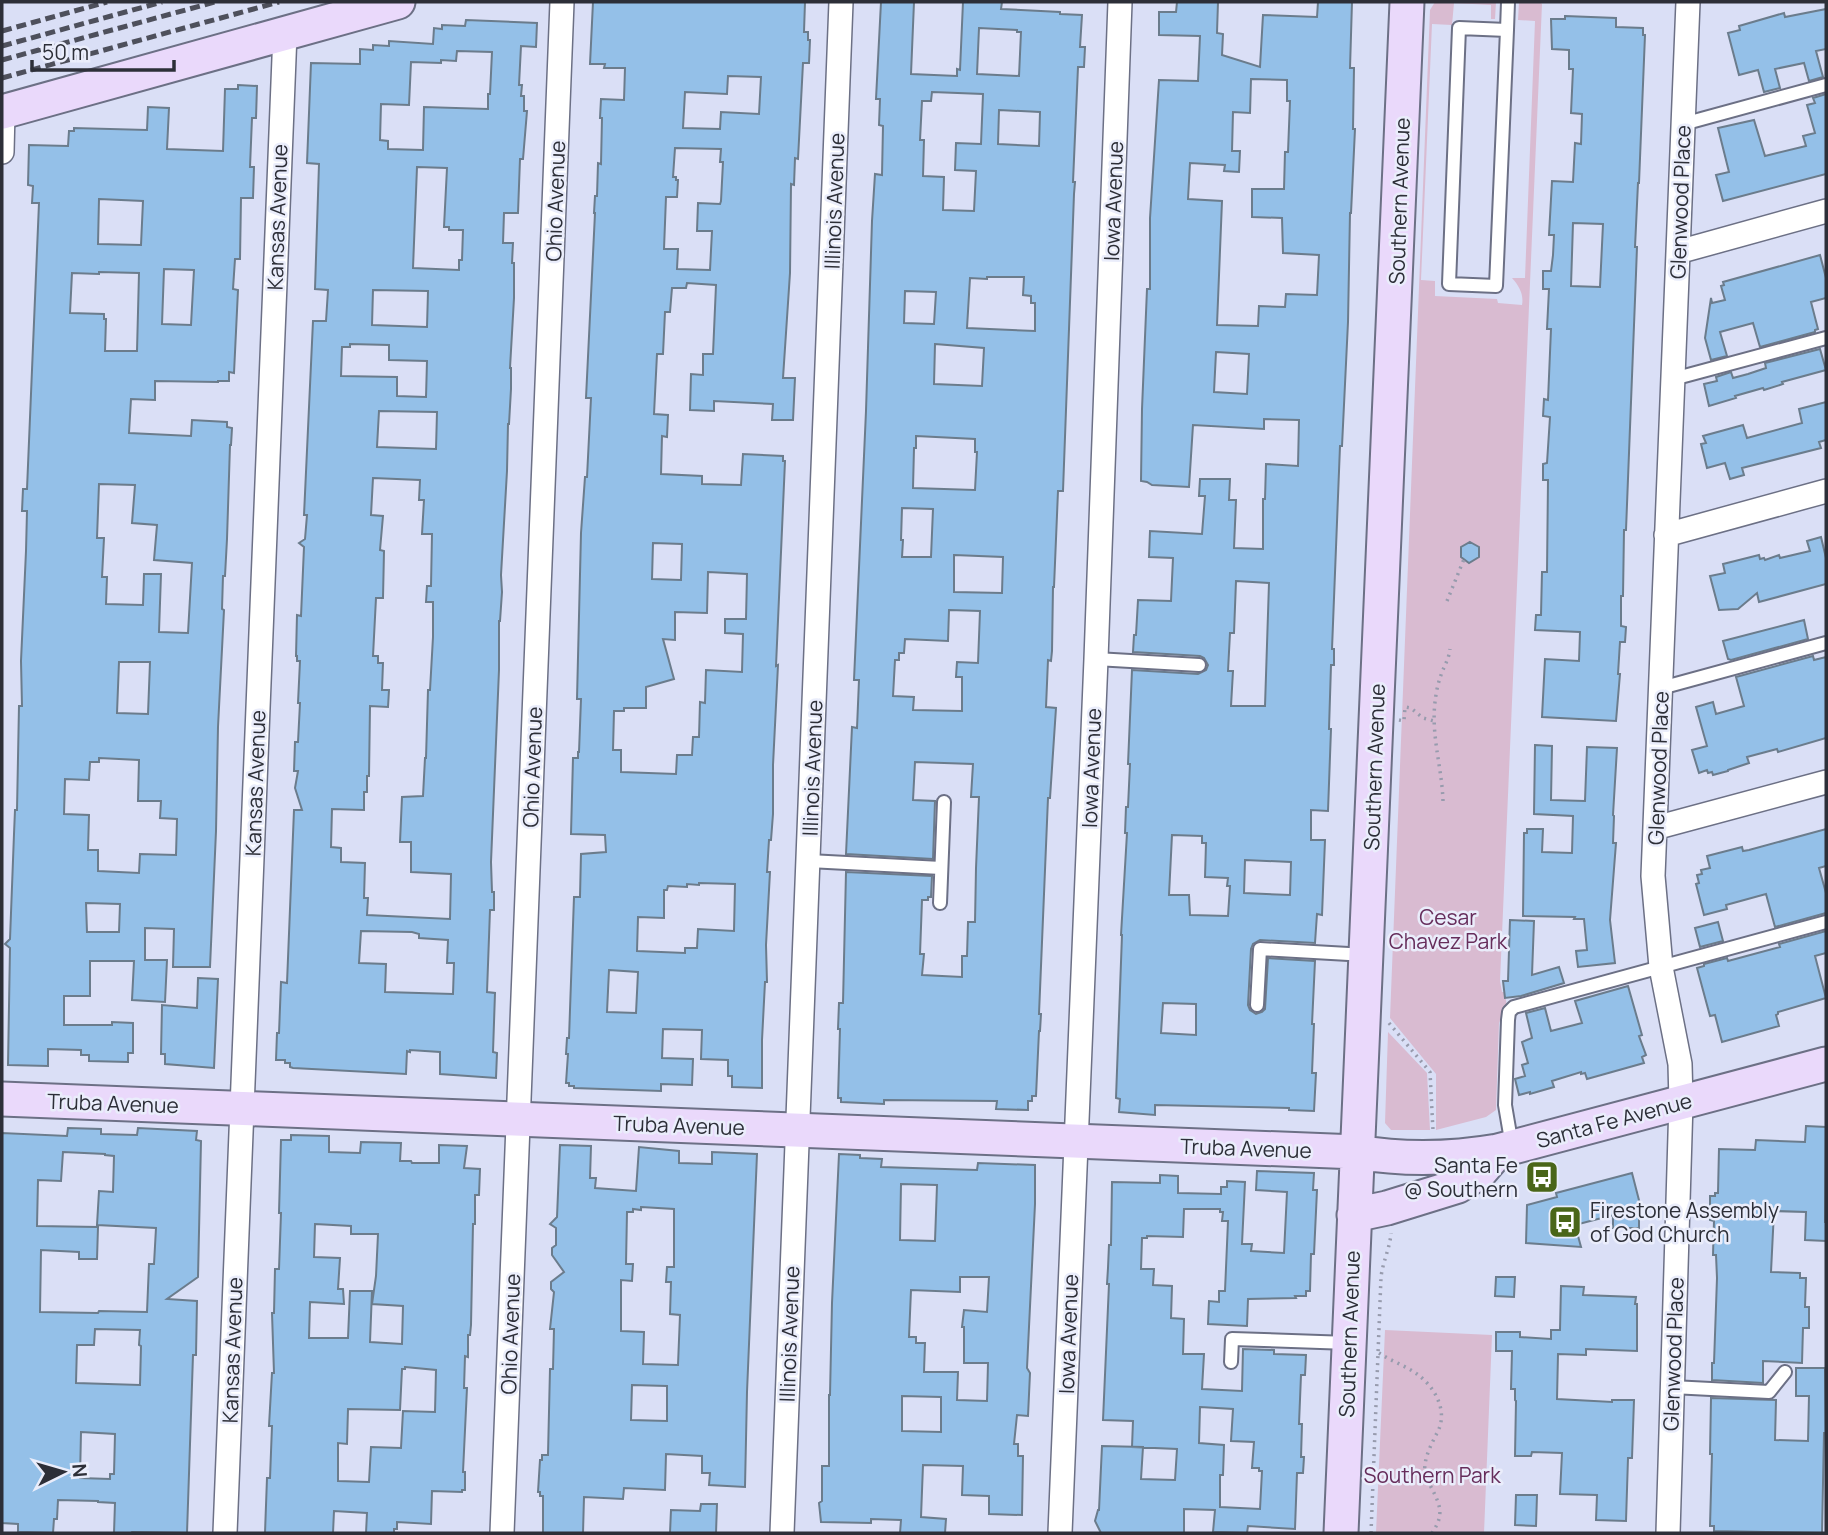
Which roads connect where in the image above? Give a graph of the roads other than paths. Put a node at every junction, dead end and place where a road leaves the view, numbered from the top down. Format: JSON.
{"nodes":[{"id":1,"x":398,"y":2,"type":"edge"},
{"id":2,"x":562,"y":2,"type":"edge"},
{"id":3,"x":841,"y":2,"type":"edge"},
{"id":4,"x":1120,"y":2,"type":"edge"},
{"id":5,"x":1407,"y":2,"type":"edge"},
{"id":6,"x":1508,"y":2,"type":"edge"},
{"id":7,"x":1688,"y":2,"type":"edge"},
{"id":8,"x":1507,"y":30,"type":"junction"},
{"id":9,"x":285,"y":33,"type":"junction"},
{"id":10,"x":1826,"y":85,"type":"edge"},
{"id":11,"x":3,"y":111,"type":"edge"},
{"id":12,"x":1683,"y":124,"type":"junction"},
{"id":13,"x":2,"y":152,"type":"edge"},
{"id":14,"x":1826,"y":212,"type":"edge"},
{"id":15,"x":1678,"y":252,"type":"junction"},
{"id":16,"x":1826,"y":338,"type":"edge"},
{"id":17,"x":1673,"y":379,"type":"junction"},
{"id":18,"x":1826,"y":491,"type":"edge"},
{"id":19,"x":1666,"y":535,"type":"junction"},
{"id":20,"x":1826,"y":643,"type":"edge"},
{"id":21,"x":1096,"y":659,"type":"junction"},
{"id":22,"x":1199,"y":664,"type":"dead end"},
{"id":23,"x":1661,"y":688,"type":"junction"},
{"id":24,"x":1826,"y":782,"type":"edge"},
{"id":25,"x":944,"y":802,"type":"dead end"},
{"id":26,"x":1655,"y":828,"type":"junction"},
{"id":27,"x":809,"y":861,"type":"junction"},
{"id":28,"x":942,"y":868,"type":"junction"},
{"id":29,"x":940,"y":903,"type":"dead end"},
{"id":30,"x":1826,"y":922,"type":"edge"},
{"id":31,"x":1366,"y":955,"type":"junction"},
{"id":32,"x":1661,"y":967,"type":"junction"},
{"id":33,"x":1257,"y":1005,"type":"dead end"},
{"id":34,"x":1826,"y":1063,"type":"edge"},
{"id":35,"x":2,"y":1099,"type":"edge"},
{"id":36,"x":1681,"y":1102,"type":"junction"},
{"id":37,"x":242,"y":1108,"type":"junction"},
{"id":38,"x":518,"y":1119,"type":"junction"},
{"id":39,"x":796,"y":1130,"type":"junction"},
{"id":40,"x":1075,"y":1141,"type":"junction"},
{"id":41,"x":1505,"y":1149,"type":"junction"},
{"id":42,"x":1357,"y":1152,"type":"junction"},
{"id":43,"x":1354,"y":1215,"type":"junction"},
{"id":44,"x":1364,"y":1348,"type":"junction"},
{"id":45,"x":1231,"y":1362,"type":"dead end"},
{"id":46,"x":1785,"y":1372,"type":"dead end"},
{"id":47,"x":1672,"y":1387,"type":"junction"},
{"id":48,"x":225,"y":1533,"type":"edge"},
{"id":49,"x":502,"y":1533,"type":"edge"},
{"id":50,"x":782,"y":1533,"type":"edge"},
{"id":51,"x":1060,"y":1533,"type":"edge"},
{"id":52,"x":1341,"y":1533,"type":"edge"},
{"id":53,"x":1668,"y":1533,"type":"edge"}],
"edges":[{"from":1,"to":9,"type":"street"},
{"from":2,"to":38,"type":"street","name":"Ohio Avenue"},
{"from":3,"to":27,"type":"street","name":"Illinois Avenue"},
{"from":4,"to":21,"type":"street","name":"Iowa Avenue"},
{"from":5,"to":31,"type":"street","name":"Southern Avenue"},
{"from":6,"to":8,"type":"lane"},
{"from":7,"to":12,"type":"street","name":"Glenwood Place"},
{"from":8,"to":8,"type":"lane"},
{"from":9,"to":11,"type":"street"},
{"from":9,"to":37,"type":"street","name":"Kansas Avenue"},
{"from":10,"to":12,"type":"lane"},
{"from":11,"to":13,"type":"street"},
{"from":12,"to":15,"type":"street","name":"Glenwood Place"},
{"from":14,"to":15,"type":"street"},
{"from":15,"to":17,"type":"street","name":"Glenwood Place"},
{"from":16,"to":17,"type":"lane"},
{"from":17,"to":19,"type":"street","name":"Glenwood Place"},
{"from":18,"to":19,"type":"street"},
{"from":19,"to":23,"type":"street","name":"Glenwood Place"},
{"from":20,"to":23,"type":"lane"},
{"from":21,"to":22,"type":"lane"},
{"from":21,"to":40,"type":"street","name":"Iowa Avenue"},
{"from":23,"to":26,"type":"street","name":"Glenwood Place"},
{"from":24,"to":26,"type":"street"},
{"from":25,"to":28,"type":"lane"},
{"from":26,"to":32,"type":"street","name":"Glenwood Place"},
{"from":27,"to":28,"type":"lane"},
{"from":27,"to":39,"type":"street","name":"Illinois Avenue"},
{"from":28,"to":29,"type":"lane"},
{"from":30,"to":32,"type":"lane"},
{"from":31,"to":33,"type":"lane"},
{"from":31,"to":42,"type":"street","name":"Southern Avenue"},
{"from":32,"to":36,"type":"street","name":"Glenwood Place"},
{"from":32,"to":41,"type":"lane"},
{"from":34,"to":36,"type":"street","name":"Santa Fe Avenue"},
{"from":35,"to":37,"type":"street","name":"Truba Avenue"},
{"from":36,"to":41,"type":"street","name":"Santa Fe Avenue"},
{"from":36,"to":47,"type":"street","name":"Glenwood Place"},
{"from":37,"to":38,"type":"street","name":"Truba Avenue"},
{"from":37,"to":48,"type":"street","name":"Kansas Avenue"},
{"from":38,"to":39,"type":"street","name":"Truba Avenue"},
{"from":38,"to":49,"type":"street","name":"Ohio Avenue"},
{"from":39,"to":40,"type":"street","name":"Truba Avenue"},
{"from":39,"to":50,"type":"street","name":"Illinois Avenue"},
{"from":40,"to":42,"type":"street","name":"Truba Avenue"},
{"from":40,"to":51,"type":"street","name":"Iowa Avenue"},
{"from":41,"to":42,"type":"street","name":"Santa Fe Avenue"},
{"from":41,"to":43,"type":"street"},
{"from":42,"to":43,"type":"street","name":"Southern Avenue"},
{"from":43,"to":44,"type":"street","name":"Southern Avenue"},
{"from":44,"to":45,"type":"lane"},
{"from":44,"to":52,"type":"street","name":"Southern Avenue"},
{"from":46,"to":47,"type":"lane"},
{"from":47,"to":53,"type":"street","name":"Glenwood Place"}]}
